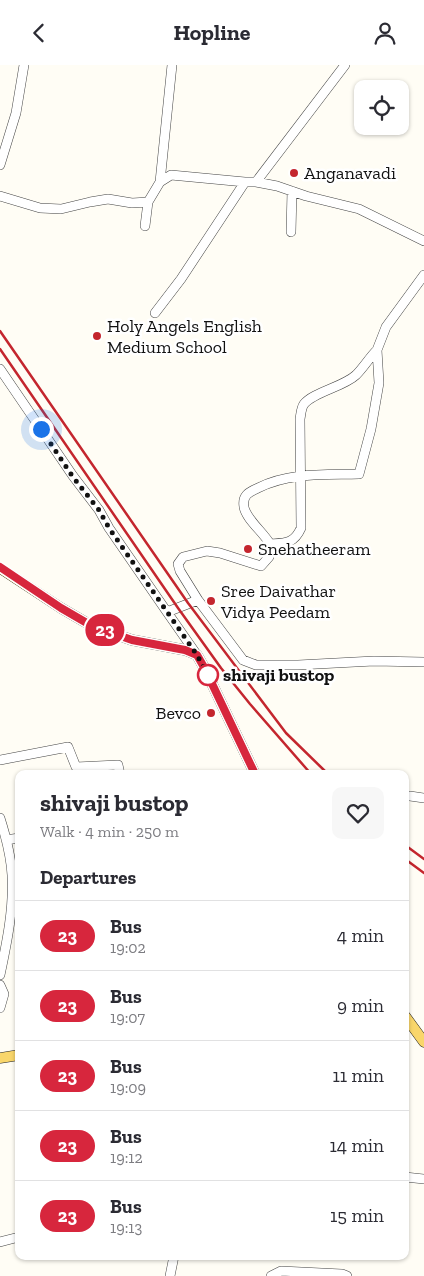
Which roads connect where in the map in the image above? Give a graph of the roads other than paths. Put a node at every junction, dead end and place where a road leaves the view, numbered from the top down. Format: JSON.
{"nodes":[{"id":1,"x":24,"y":65,"type":"edge"},
{"id":2,"x":172,"y":65,"type":"edge"},
{"id":3,"x":345,"y":65,"type":"edge"},
{"id":4,"x":0,"y":165,"type":"edge"},
{"id":5,"x":160,"y":181,"type":"junction"},
{"id":6,"x":245,"y":182,"type":"junction"},
{"id":7,"x":256,"y":182,"type":"junction"},
{"id":8,"x":292,"y":191,"type":"junction"},
{"id":9,"x":0,"y":195,"type":"edge"},
{"id":10,"x":148,"y":202,"type":"junction"},
{"id":11,"x":145,"y":226,"type":"dead end"},
{"id":12,"x":291,"y":233,"type":"dead end"},
{"id":13,"x":424,"y":241,"type":"edge"},
{"id":14,"x":424,"y":275,"type":"edge"},
{"id":15,"x":155,"y":313,"type":"dead end"},
{"id":16,"x":377,"y":350,"type":"junction"},
{"id":17,"x":0,"y":369,"type":"edge"},
{"id":18,"x":300,"y":475,"type":"junction"},
{"id":19,"x":270,"y":544,"type":"junction"},
{"id":20,"x":0,"y":567,"type":"edge"},
{"id":21,"x":198,"y":600,"type":"junction"},
{"id":22,"x":167,"y":612,"type":"junction"},
{"id":23,"x":197,"y":655,"type":"junction"},
{"id":24,"x":424,"y":662,"type":"edge"},
{"id":25,"x":0,"y":760,"type":"edge"},
{"id":26,"x":119,"y":770,"type":"edge"},
{"id":27,"x":251,"y":770,"type":"edge"},
{"id":28,"x":410,"y":796,"type":"dead end"},
{"id":29,"x":424,"y":798,"type":"edge"},
{"id":30,"x":0,"y":818,"type":"edge"},
{"id":31,"x":15,"y":839,"type":"edge"},
{"id":32,"x":6,"y":840,"type":"junction"},
{"id":33,"x":15,"y":870,"type":"edge"},
{"id":34,"x":0,"y":975,"type":"edge"},
{"id":35,"x":0,"y":985,"type":"edge"},
{"id":36,"x":0,"y":1008,"type":"edge"},
{"id":37,"x":409,"y":1021,"type":"edge"},
{"id":38,"x":424,"y":1042,"type":"edge"},
{"id":39,"x":15,"y":1056,"type":"edge"},
{"id":40,"x":0,"y":1058,"type":"edge"},
{"id":41,"x":409,"y":1177,"type":"edge"},
{"id":42,"x":424,"y":1179,"type":"edge"},
{"id":43,"x":15,"y":1238,"type":"edge"},
{"id":44,"x":0,"y":1242,"type":"edge"},
{"id":45,"x":173,"y":1260,"type":"edge"},
{"id":46,"x":170,"y":1276,"type":"edge"},
{"id":47,"x":270,"y":1276,"type":"edge"},
{"id":48,"x":347,"y":1276,"type":"edge"}],
"edges":[{"from":1,"to":4,"type":"street"},
{"from":2,"to":5,"type":"street"},
{"from":3,"to":7,"type":"street"},
{"from":5,"to":6,"type":"street"},
{"from":5,"to":10,"type":"street"},
{"from":6,"to":7,"type":"street"},
{"from":6,"to":15,"type":"street"},
{"from":7,"to":8,"type":"street"},
{"from":8,"to":12,"type":"street"},
{"from":8,"to":13,"type":"street"},
{"from":9,"to":10,"type":"street"},
{"from":10,"to":11,"type":"street"},
{"from":14,"to":16,"type":"street"},
{"from":16,"to":18,"type":"street"},
{"from":16,"to":18,"type":"street"},
{"from":17,"to":22,"type":"street"},
{"from":18,"to":19,"type":"street"},
{"from":18,"to":19,"type":"street"},
{"from":19,"to":21,"type":"street"},
{"from":20,"to":23,"type":"main road"},
{"from":21,"to":22,"type":"street"},
{"from":21,"to":24,"type":"street"},
{"from":22,"to":23,"type":"street"},
{"from":23,"to":27,"type":"main road"},
{"from":25,"to":26,"type":"street"},
{"from":28,"to":29,"type":"street"},
{"from":30,"to":32,"type":"street"},
{"from":31,"to":32,"type":"street"},
{"from":32,"to":33,"type":"street"},
{"from":33,"to":34,"type":"street"},
{"from":35,"to":36,"type":"street"},
{"from":37,"to":38,"type":"main road"},
{"from":39,"to":40,"type":"main road"},
{"from":41,"to":42,"type":"street"},
{"from":43,"to":44,"type":"street"},
{"from":45,"to":46,"type":"street"},
{"from":47,"to":48,"type":"street"}]}
